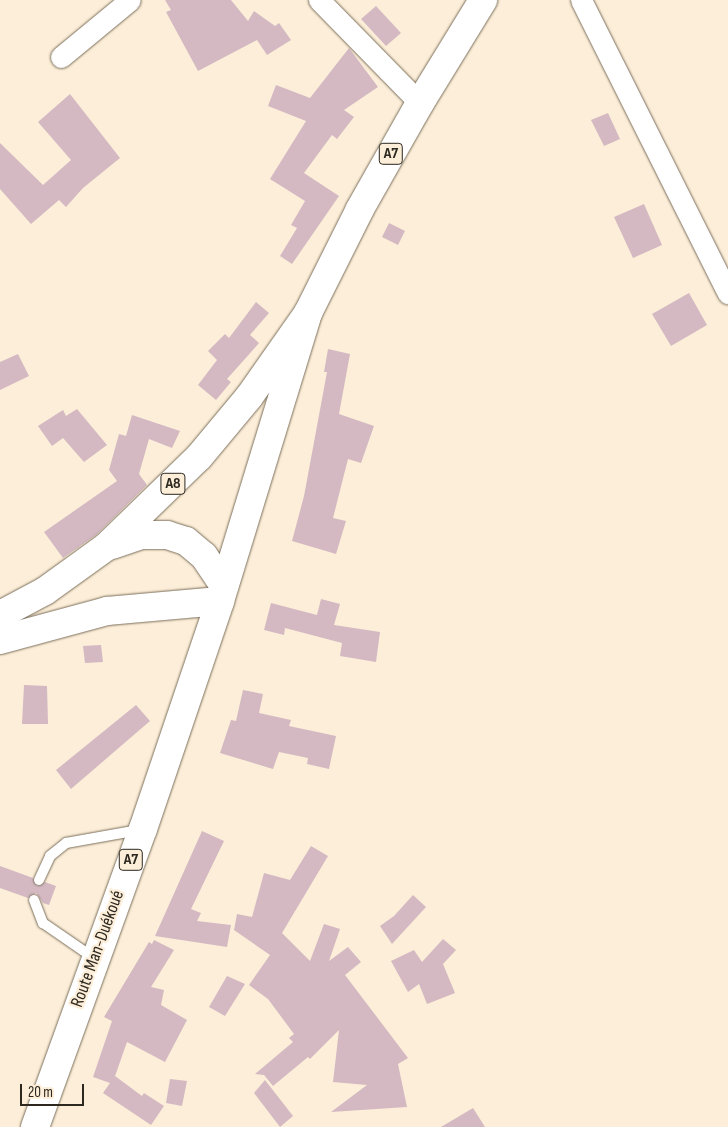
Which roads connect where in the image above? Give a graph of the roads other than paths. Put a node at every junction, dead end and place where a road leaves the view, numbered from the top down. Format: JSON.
{"nodes":[{"id":1,"x":130,"y":0,"type":"edge"},
{"id":2,"x":319,"y":0,"type":"edge"},
{"id":3,"x":483,"y":0,"type":"edge"},
{"id":4,"x":581,"y":0,"type":"edge"},
{"id":5,"x":62,"y":57,"type":"dead end"},
{"id":6,"x":420,"y":103,"type":"junction"},
{"id":7,"x":728,"y":293,"type":"edge"},
{"id":8,"x":308,"y":313,"type":"junction"},
{"id":9,"x":106,"y":548,"type":"junction"},
{"id":10,"x":222,"y":594,"type":"junction"},
{"id":11,"x":0,"y":615,"type":"edge"},
{"id":12,"x":0,"y":640,"type":"edge"},
{"id":13,"x":143,"y":830,"type":"junction"},
{"id":14,"x":40,"y":880,"type":"dead end"},
{"id":15,"x":34,"y":900,"type":"dead end"},
{"id":16,"x":94,"y":959,"type":"junction"},
{"id":17,"x":35,"y":1127,"type":"edge"}],
"edges":[{"from":1,"to":5,"type":"street"},
{"from":2,"to":6,"type":"street"},
{"from":3,"to":6,"type":"main road","number":"A7"},
{"from":4,"to":7,"type":"street"},
{"from":6,"to":8,"type":"main road","number":"A7"},
{"from":8,"to":9,"type":"main road","number":"A8"},
{"from":8,"to":10,"type":"main road","number":"A7"},
{"from":9,"to":10,"type":"main road","number":"A8"},
{"from":9,"to":11,"type":"main road","number":"A8"},
{"from":10,"to":12,"type":"main road"},
{"from":10,"to":13,"type":"main road","name":"Route Man-Duékoué","number":"A7"},
{"from":13,"to":14,"type":"lane"},
{"from":13,"to":16,"type":"main road","name":"Route Man-Duékoué","number":"A7"},
{"from":15,"to":16,"type":"lane"},
{"from":16,"to":17,"type":"main road","name":"Route Man-Duékoué","number":"A7"}]}
